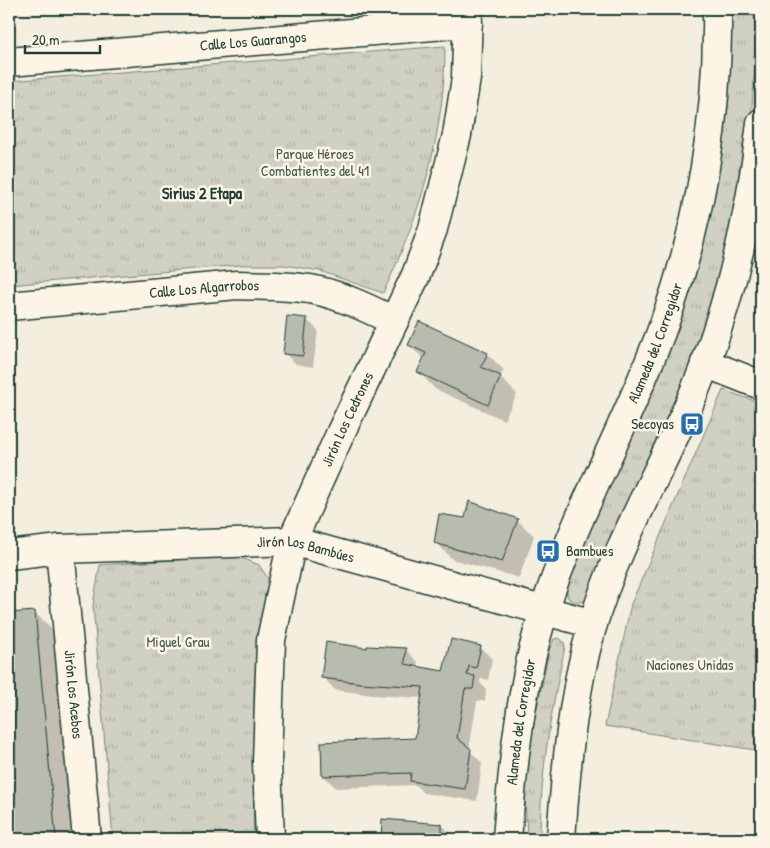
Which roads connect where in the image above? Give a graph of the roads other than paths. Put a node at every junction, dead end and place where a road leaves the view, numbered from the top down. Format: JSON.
{"nodes":[{"id":1,"x":717,"y":9,"type":"edge"},
{"id":2,"x":468,"y":16,"type":"edge"},
{"id":3,"x":9,"y":62,"type":"edge"},
{"id":4,"x":761,"y":124,"type":"edge"},
{"id":5,"x":9,"y":306,"type":"edge"},
{"id":6,"x":394,"y":321,"type":"junction"},
{"id":7,"x":706,"y":363,"type":"junction"},
{"id":8,"x":761,"y":385,"type":"edge"},
{"id":9,"x":292,"y":541,"type":"junction"},
{"id":10,"x":60,"y":549,"type":"junction"},
{"id":11,"x":9,"y":555,"type":"edge"},
{"id":12,"x":544,"y":611,"type":"junction"},
{"id":13,"x":593,"y":624,"type":"junction"},
{"id":14,"x":87,"y":839,"type":"edge"},
{"id":15,"x":270,"y":839,"type":"edge"},
{"id":16,"x":507,"y":839,"type":"edge"},
{"id":17,"x":561,"y":839,"type":"edge"}],
"edges":[{"from":1,"to":12,"type":"street","name":"Alameda del Corregidor"},
{"from":2,"to":3,"type":"street","name":"Calle Los Guarangos"},
{"from":2,"to":6,"type":"street","name":"Jirón Los Cedrones"},
{"from":4,"to":7,"type":"street"},
{"from":5,"to":6,"type":"street","name":"Calle Los Algarrobos"},
{"from":6,"to":9,"type":"street","name":"Jirón Los Cedrones"},
{"from":7,"to":8,"type":"street"},
{"from":7,"to":13,"type":"street"},
{"from":9,"to":10,"type":"street","name":"Jirón Los Bambúes"},
{"from":9,"to":12,"type":"street","name":"Jirón Los Bambúes"},
{"from":9,"to":15,"type":"street","name":"Jirón Los Cedrones"},
{"from":10,"to":11,"type":"street","name":"Jirón Los Bambúes"},
{"from":10,"to":14,"type":"street","name":"Jirón Los Acebos"},
{"from":12,"to":13,"type":"street","name":"Jirón Los Bambúes"},
{"from":12,"to":16,"type":"street","name":"Alameda del Corregidor"},
{"from":13,"to":17,"type":"street"}]}
